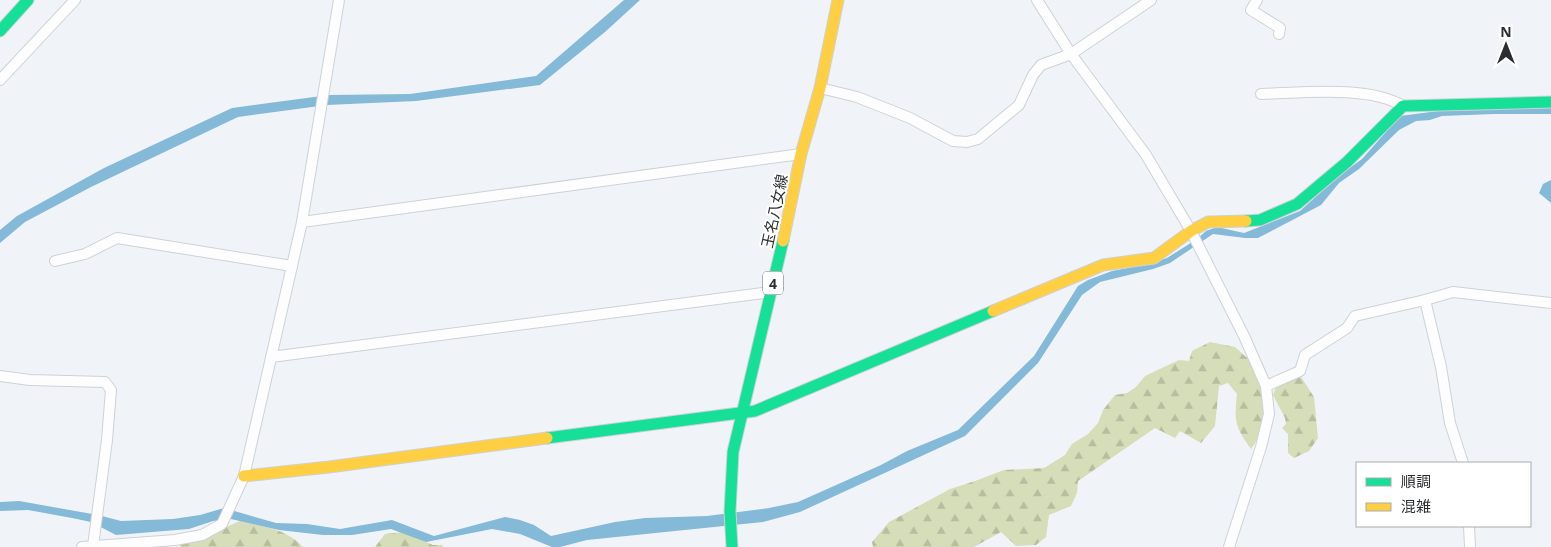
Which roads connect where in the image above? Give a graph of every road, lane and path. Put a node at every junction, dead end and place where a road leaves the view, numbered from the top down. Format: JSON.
{"nodes":[{"id":1,"x":28,"y":0,"type":"edge"},
{"id":2,"x":75,"y":0,"type":"edge"},
{"id":3,"x":339,"y":0,"type":"edge"},
{"id":4,"x":838,"y":0,"type":"edge"},
{"id":5,"x":1036,"y":0,"type":"edge"},
{"id":6,"x":1151,"y":0,"type":"edge"},
{"id":7,"x":1257,"y":0,"type":"edge"},
{"id":8,"x":0,"y":31,"type":"edge"},
{"id":9,"x":1279,"y":34,"type":"dead end"},
{"id":10,"x":1070,"y":54,"type":"junction"},
{"id":11,"x":0,"y":80,"type":"edge"},
{"id":12,"x":820,"y":88,"type":"junction"},
{"id":13,"x":1261,"y":94,"type":"dead end"},
{"id":14,"x":1551,"y":102,"type":"edge"},
{"id":15,"x":1403,"y":106,"type":"junction"},
{"id":16,"x":801,"y":154,"type":"junction"},
{"id":17,"x":302,"y":222,"type":"junction"},
{"id":18,"x":1195,"y":239,"type":"junction"},
{"id":19,"x":55,"y":261,"type":"dead end"},
{"id":20,"x":292,"y":266,"type":"junction"},
{"id":21,"x":771,"y":292,"type":"junction"},
{"id":22,"x":1425,"y":300,"type":"junction"},
{"id":23,"x":1551,"y":303,"type":"edge"},
{"id":24,"x":271,"y":357,"type":"junction"},
{"id":25,"x":0,"y":376,"type":"edge"},
{"id":26,"x":1266,"y":386,"type":"junction"},
{"id":27,"x":743,"y":412,"type":"junction"},
{"id":28,"x":1464,"y":462,"type":"edge"},
{"id":29,"x":244,"y":476,"type":"junction"},
{"id":30,"x":1469,"y":527,"type":"edge"},
{"id":31,"x":87,"y":546,"type":"edge"},
{"id":32,"x":732,"y":547,"type":"edge"},
{"id":33,"x":1229,"y":547,"type":"edge"},
{"id":34,"x":1470,"y":547,"type":"edge"}],
"edges":[{"from":1,"to":8,"type":"street"},
{"from":2,"to":11,"type":"street"},
{"from":3,"to":17,"type":"street"},
{"from":4,"to":12,"type":"street","name":"玉名八女線","number":"4"},
{"from":5,"to":10,"type":"street"},
{"from":6,"to":10,"type":"street"},
{"from":7,"to":9,"type":"street"},
{"from":10,"to":12,"type":"street"},
{"from":10,"to":18,"type":"street"},
{"from":12,"to":16,"type":"street","name":"玉名八女線","number":"4"},
{"from":13,"to":15,"type":"street"},
{"from":14,"to":15,"type":"street"},
{"from":15,"to":18,"type":"street"},
{"from":16,"to":17,"type":"street"},
{"from":16,"to":21,"type":"street","name":"玉名八女線","number":"4"},
{"from":17,"to":20,"type":"street"},
{"from":18,"to":26,"type":"street"},
{"from":18,"to":27,"type":"street"},
{"from":19,"to":20,"type":"street"},
{"from":20,"to":24,"type":"street"},
{"from":21,"to":24,"type":"street"},
{"from":21,"to":27,"type":"street","name":"玉名八女線","number":"4"},
{"from":22,"to":23,"type":"street"},
{"from":22,"to":26,"type":"street"},
{"from":22,"to":28,"type":"street"},
{"from":24,"to":29,"type":"street"},
{"from":25,"to":31,"type":"street"},
{"from":26,"to":33,"type":"street"},
{"from":27,"to":29,"type":"street"},
{"from":27,"to":32,"type":"street","name":"玉名八女線","number":"4"},
{"from":29,"to":31,"type":"street"},
{"from":30,"to":34,"type":"street"}]}
